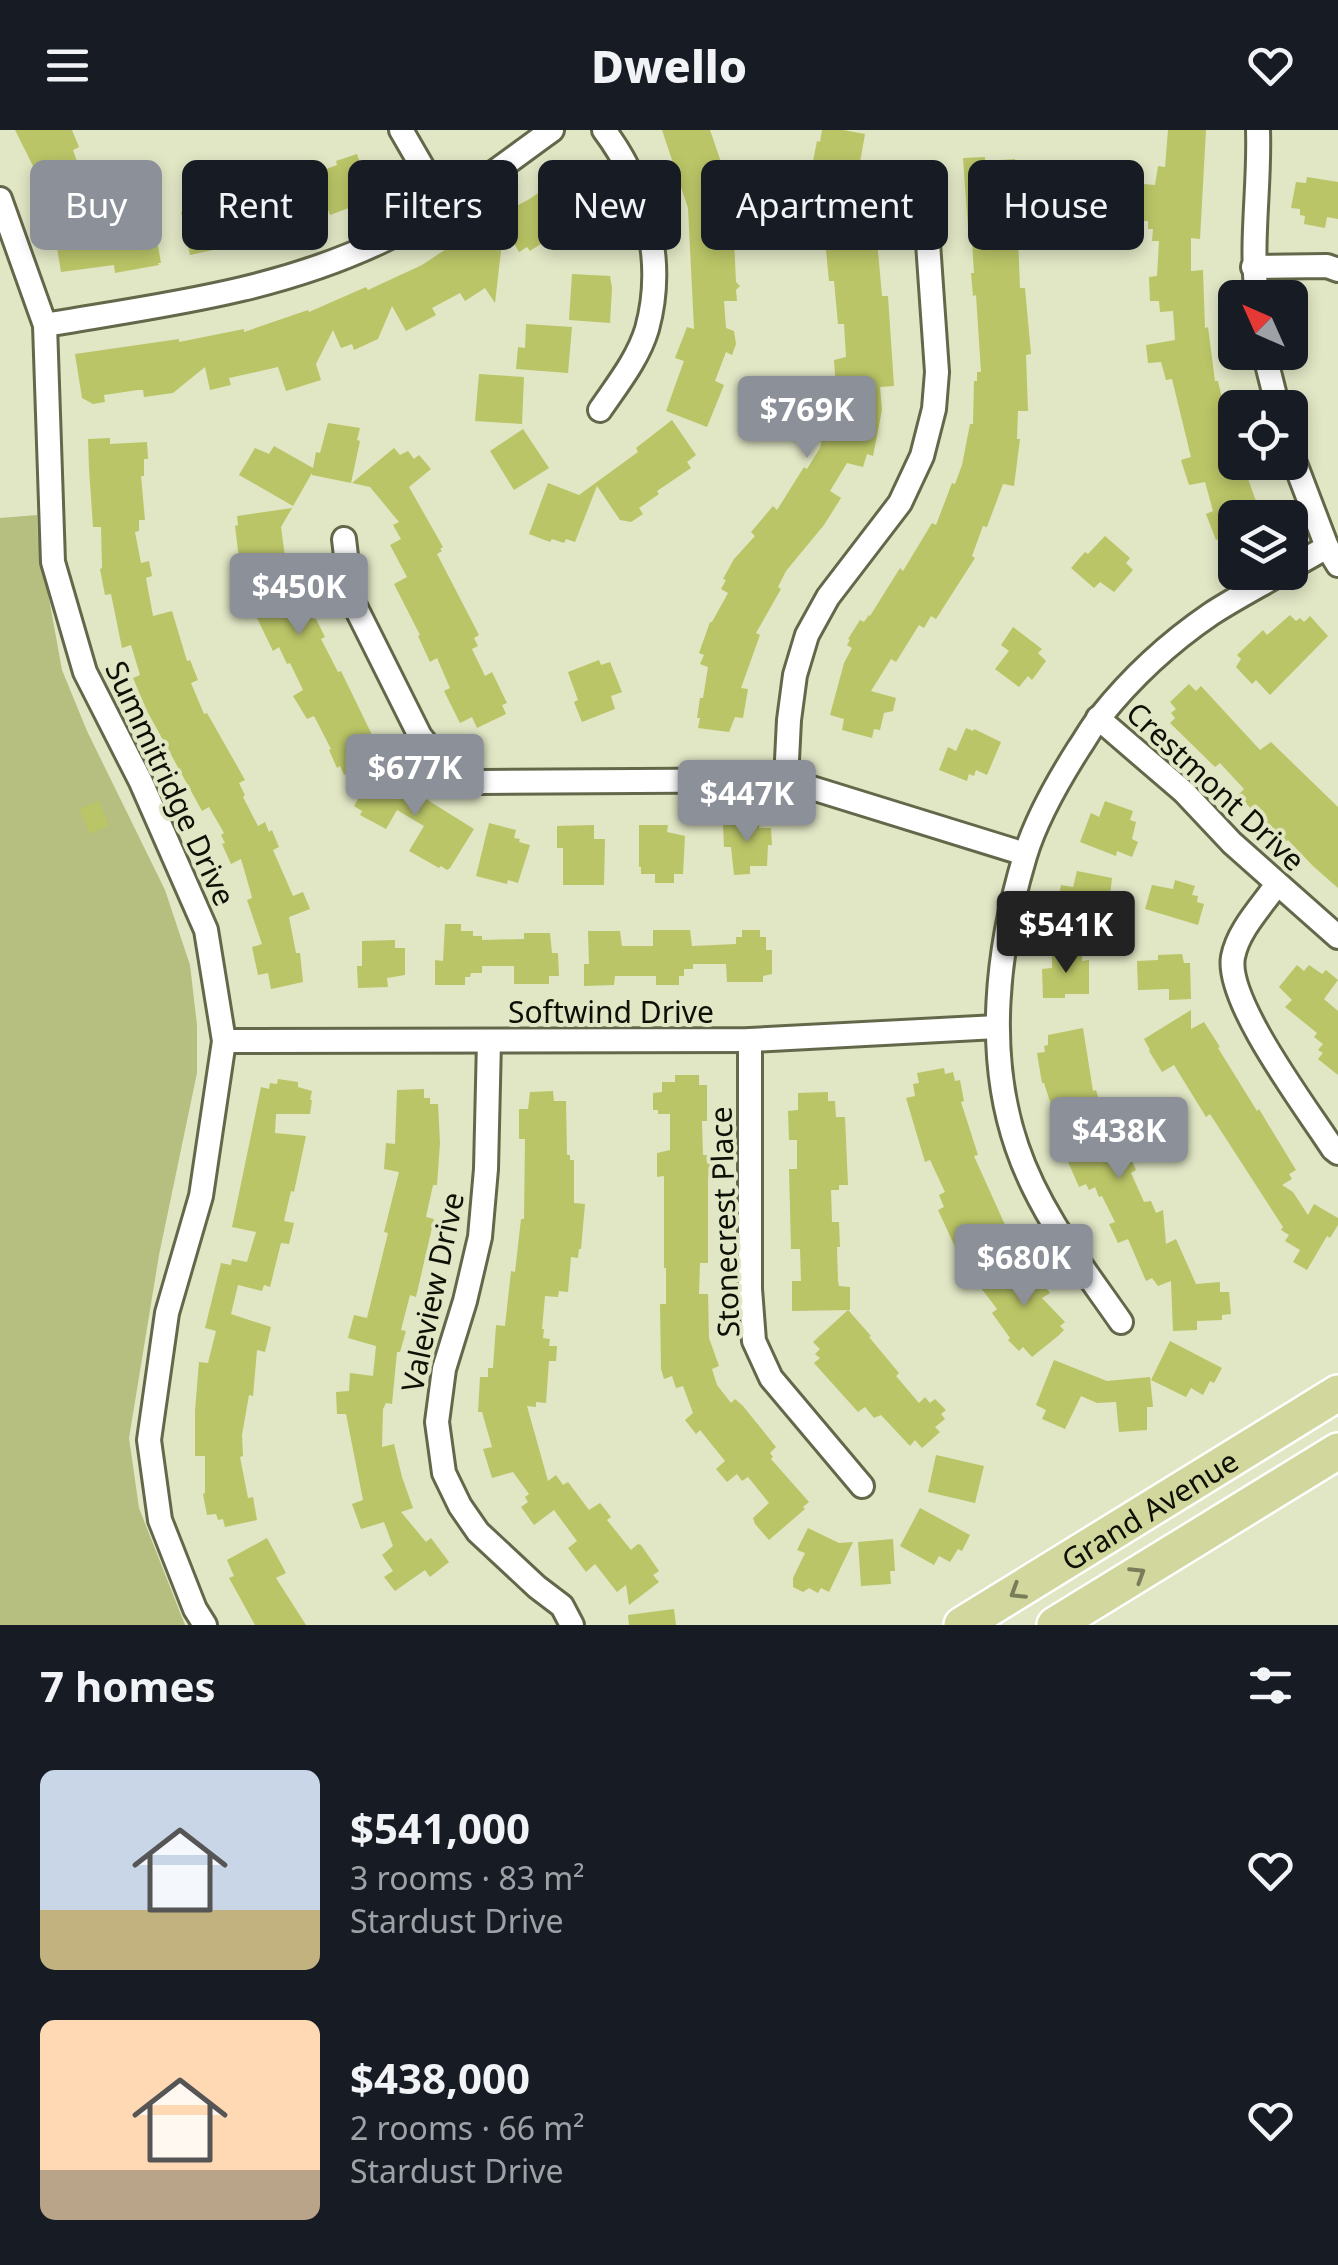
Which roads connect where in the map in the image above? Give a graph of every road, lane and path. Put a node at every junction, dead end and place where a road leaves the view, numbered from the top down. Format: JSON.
{"nodes":[{"id":1,"x":401,"y":130,"type":"edge"},
{"id":2,"x":552,"y":130,"type":"edge"},
{"id":3,"x":604,"y":130,"type":"edge"},
{"id":4,"x":1258,"y":130,"type":"edge"},
{"id":5,"x":418,"y":160,"type":"edge"},
{"id":6,"x":510,"y":160,"type":"edge"},
{"id":7,"x":0,"y":198,"type":"edge"},
{"id":8,"x":359,"y":250,"type":"edge"},
{"id":9,"x":929,"y":250,"type":"edge"},
{"id":10,"x":1253,"y":267,"type":"junction"},
{"id":11,"x":1338,"y":270,"type":"edge"},
{"id":12,"x":1254,"y":280,"type":"edge"},
{"id":13,"x":45,"y":325,"type":"junction"},
{"id":14,"x":600,"y":410,"type":"dead end"},
{"id":15,"x":1302,"y":480,"type":"edge"},
{"id":16,"x":344,"y":539,"type":"dead end"},
{"id":17,"x":1332,"y":556,"type":"edge"},
{"id":18,"x":1253,"y":590,"type":"edge"},
{"id":19,"x":1098,"y":718,"type":"junction"},
{"id":20,"x":786,"y":780,"type":"junction"},
{"id":21,"x":1025,"y":854,"type":"junction"},
{"id":22,"x":1278,"y":884,"type":"junction"},
{"id":23,"x":1338,"y":937,"type":"edge"},
{"id":24,"x":997,"y":1028,"type":"junction"},
{"id":25,"x":750,"y":1040,"type":"junction"},
{"id":26,"x":224,"y":1041,"type":"junction"},
{"id":27,"x":489,"y":1041,"type":"junction"},
{"id":28,"x":1338,"y":1152,"type":"edge"},
{"id":29,"x":1121,"y":1322,"type":"dead end"},
{"id":30,"x":1338,"y":1394,"type":"edge"},
{"id":31,"x":1338,"y":1451,"type":"edge"},
{"id":32,"x":862,"y":1486,"type":"dead end"},
{"id":33,"x":205,"y":1625,"type":"edge"},
{"id":34,"x":572,"y":1625,"type":"edge"},
{"id":35,"x":962,"y":1625,"type":"edge"},
{"id":36,"x":1055,"y":1625,"type":"edge"}],
"edges":[{"from":1,"to":5,"type":"street"},
{"from":2,"to":6,"type":"street"},
{"from":3,"to":14,"type":"street"},
{"from":4,"to":10,"type":"street"},
{"from":7,"to":13,"type":"street","name":"Summitridge Drive"},
{"from":8,"to":13,"type":"street"},
{"from":9,"to":20,"type":"street"},
{"from":10,"to":11,"type":"street"},
{"from":10,"to":12,"type":"street"},
{"from":13,"to":26,"type":"street","name":"Summitridge Drive"},
{"from":15,"to":17,"type":"street"},
{"from":16,"to":20,"type":"street"},
{"from":18,"to":19,"type":"street"},
{"from":19,"to":21,"type":"street"},
{"from":19,"to":22,"type":"street","name":"Crestmont Drive"},
{"from":20,"to":21,"type":"street"},
{"from":21,"to":24,"type":"street"},
{"from":22,"to":23,"type":"street","name":"Crestmont Drive"},
{"from":22,"to":28,"type":"street"},
{"from":24,"to":25,"type":"street","name":"Softwind Drive"},
{"from":24,"to":29,"type":"street"},
{"from":25,"to":27,"type":"street","name":"Softwind Drive"},
{"from":25,"to":32,"type":"street","name":"Stonecrest Place"},
{"from":26,"to":27,"type":"street","name":"Softwind Drive"},
{"from":26,"to":33,"type":"street","name":"Summitridge Drive"},
{"from":27,"to":34,"type":"street","name":"Valeview Drive"},
{"from":30,"to":35,"type":"main road","name":"Grand Avenue","one_way":true},
{"from":36,"to":31,"type":"main road","name":"Grand Avenue","one_way":true}]}
